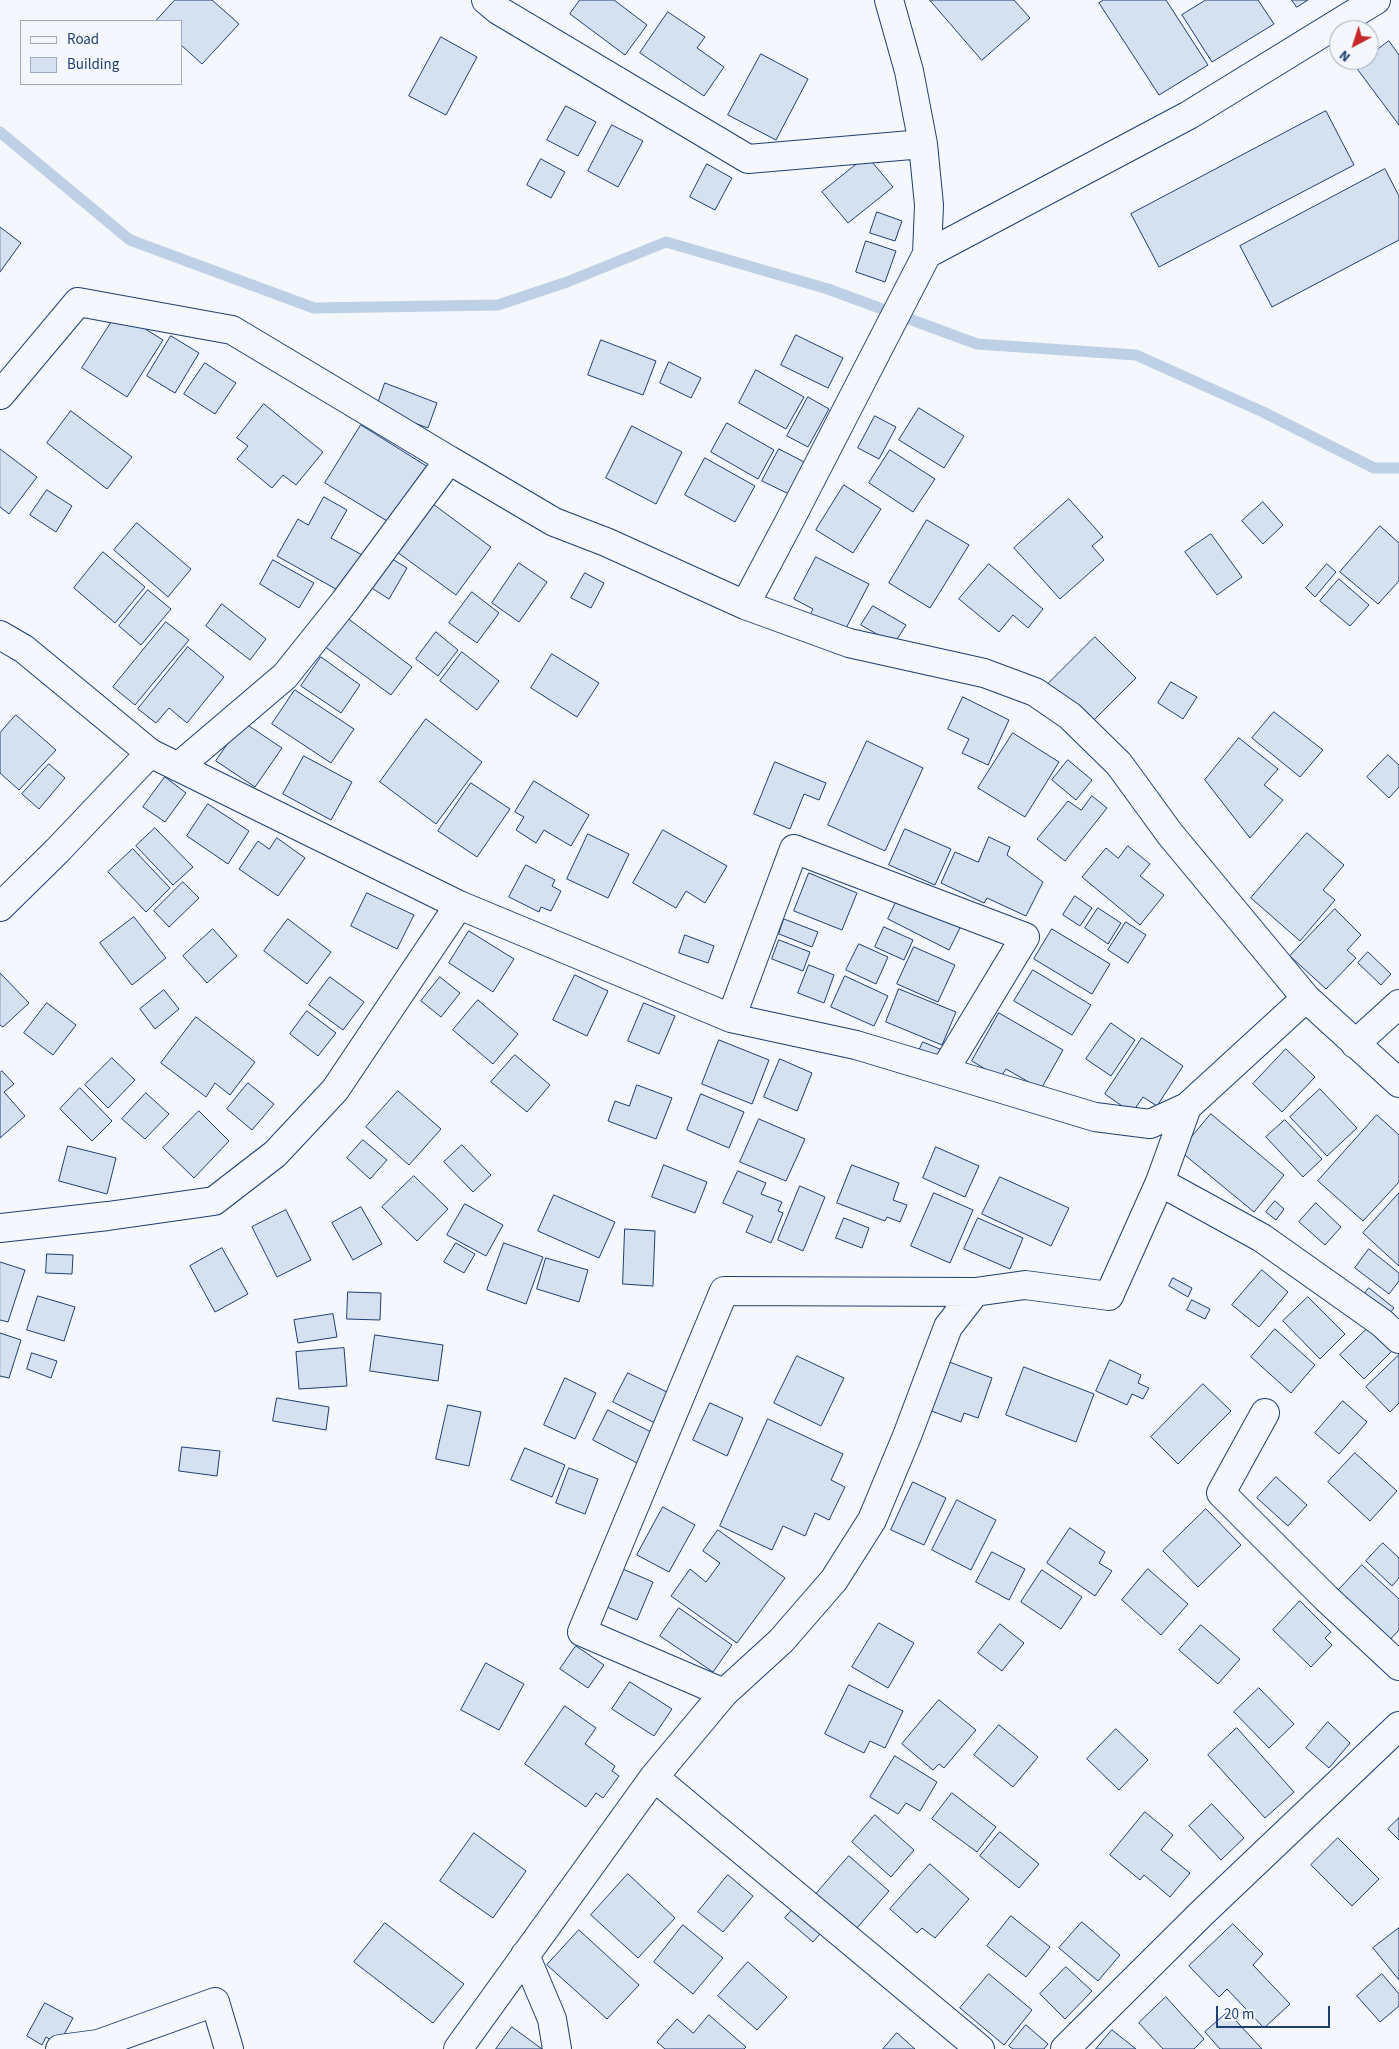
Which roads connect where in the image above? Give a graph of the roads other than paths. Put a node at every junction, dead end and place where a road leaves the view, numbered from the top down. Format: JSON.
{"nodes":[{"id":1,"x":486,"y":0,"type":"edge"},
{"id":2,"x":889,"y":0,"type":"edge"},
{"id":3,"x":1376,"y":0,"type":"edge"},
{"id":4,"x":922,"y":144,"type":"junction"},
{"id":5,"x":927,"y":254,"type":"junction"},
{"id":6,"x":0,"y":396,"type":"edge"},
{"id":7,"x":449,"y":460,"type":"junction"},
{"id":8,"x":745,"y":605,"type":"junction"},
{"id":9,"x":0,"y":636,"type":"edge"},
{"id":10,"x":150,"y":753,"type":"junction"},
{"id":11,"x":178,"y":767,"type":"junction"},
{"id":12,"x":460,"y":905,"type":"junction"},
{"id":13,"x":0,"y":907,"type":"edge"},
{"id":14,"x":1306,"y":998,"type":"junction"},
{"id":15,"x":1399,"y":1004,"type":"edge"},
{"id":16,"x":731,"y":1018,"type":"junction"},
{"id":17,"x":1354,"y":1044,"type":"junction"},
{"id":18,"x":944,"y":1071,"type":"junction"},
{"id":19,"x":1399,"y":1083,"type":"edge"},
{"id":20,"x":1187,"y":1107,"type":"junction"},
{"id":21,"x":1160,"y":1182,"type":"junction"},
{"id":22,"x":0,"y":1228,"type":"edge"},
{"id":23,"x":975,"y":1292,"type":"junction"},
{"id":24,"x":1399,"y":1339,"type":"edge"},
{"id":25,"x":1265,"y":1413,"type":"dead end"},
{"id":26,"x":1399,"y":1666,"type":"edge"},
{"id":27,"x":724,"y":1693,"type":"junction"},
{"id":28,"x":1399,"y":1726,"type":"edge"},
{"id":29,"x":654,"y":1777,"type":"junction"},
{"id":30,"x":525,"y":1955,"type":"junction"},
{"id":31,"x":60,"y":2049,"type":"edge"},
{"id":32,"x":229,"y":2049,"type":"edge"},
{"id":33,"x":458,"y":2049,"type":"edge"},
{"id":34,"x":557,"y":2049,"type":"edge"},
{"id":35,"x":980,"y":2049,"type":"edge"},
{"id":36,"x":1065,"y":2049,"type":"edge"}],
"edges":[{"from":1,"to":4,"type":"street"},
{"from":2,"to":4,"type":"street"},
{"from":3,"to":5,"type":"street"},
{"from":4,"to":5,"type":"street"},
{"from":5,"to":8,"type":"street"},
{"from":6,"to":7,"type":"street"},
{"from":7,"to":8,"type":"street"},
{"from":7,"to":11,"type":"street"},
{"from":8,"to":14,"type":"street"},
{"from":9,"to":10,"type":"street"},
{"from":10,"to":11,"type":"street"},
{"from":10,"to":13,"type":"street"},
{"from":11,"to":12,"type":"street"},
{"from":12,"to":16,"type":"street"},
{"from":12,"to":22,"type":"street"},
{"from":14,"to":17,"type":"street"},
{"from":14,"to":20,"type":"street"},
{"from":15,"to":17,"type":"street"},
{"from":16,"to":18,"type":"street"},
{"from":16,"to":18,"type":"street"},
{"from":17,"to":19,"type":"street"},
{"from":18,"to":20,"type":"street"},
{"from":20,"to":21,"type":"street"},
{"from":21,"to":23,"type":"street"},
{"from":21,"to":24,"type":"street"},
{"from":23,"to":27,"type":"street"},
{"from":23,"to":27,"type":"street"},
{"from":25,"to":26,"type":"street"},
{"from":27,"to":29,"type":"street"},
{"from":28,"to":36,"type":"street"},
{"from":29,"to":30,"type":"street"},
{"from":29,"to":35,"type":"street"},
{"from":30,"to":33,"type":"street"},
{"from":30,"to":34,"type":"street"},
{"from":31,"to":32,"type":"street"}]}
